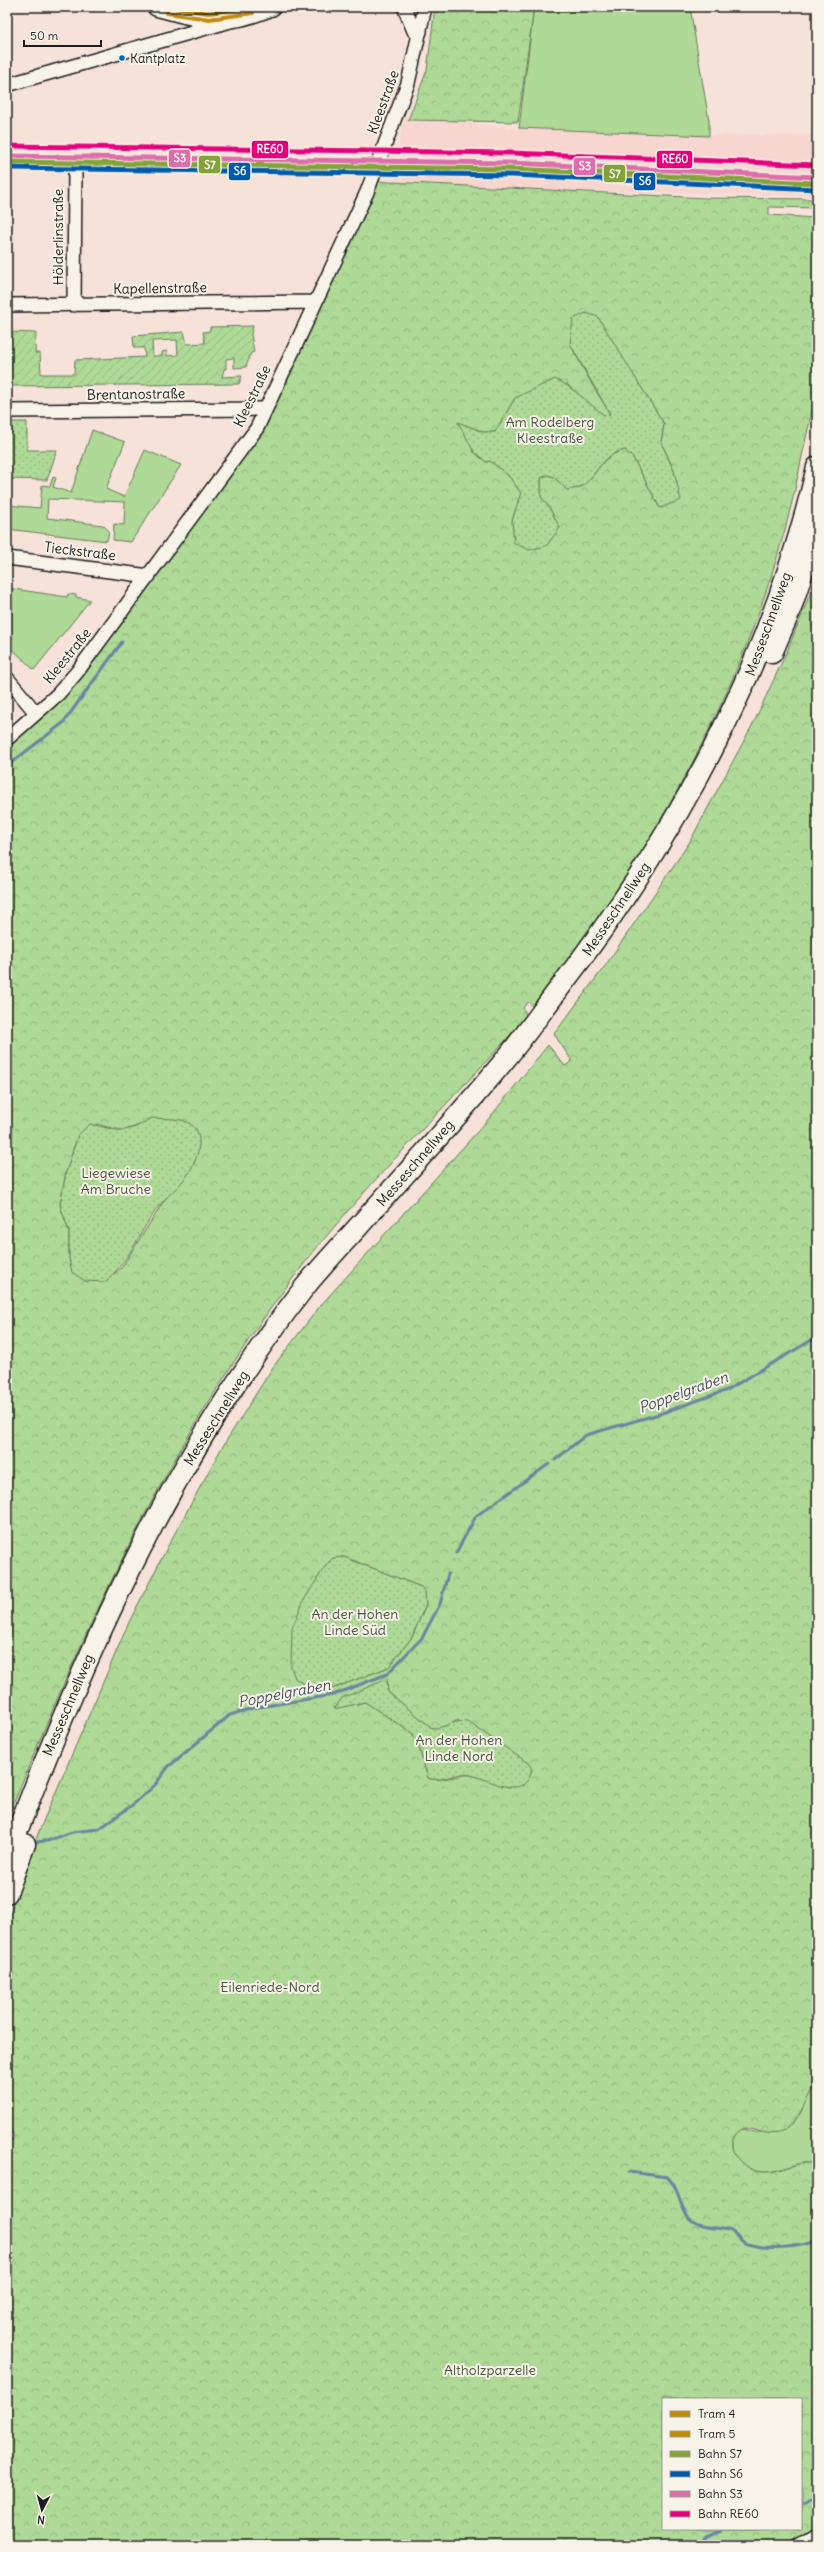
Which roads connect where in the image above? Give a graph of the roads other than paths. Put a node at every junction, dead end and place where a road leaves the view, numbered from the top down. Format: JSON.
{"nodes":[{"id":1,"x":156,"y":7,"type":"edge"},
{"id":2,"x":216,"y":7,"type":"edge"},
{"id":3,"x":272,"y":7,"type":"edge"},
{"id":4,"x":404,"y":7,"type":"edge"},
{"id":5,"x":425,"y":7,"type":"edge"},
{"id":6,"x":201,"y":18,"type":"junction"},
{"id":7,"x":236,"y":18,"type":"junction"},
{"id":8,"x":420,"y":32,"type":"junction"},
{"id":9,"x":179,"y":37,"type":"junction"},
{"id":10,"x":7,"y":85,"type":"edge"},
{"id":11,"x":75,"y":170,"type":"dead end"},
{"id":12,"x":314,"y":302,"type":"junction"},
{"id":13,"x":7,"y":305,"type":"edge"},
{"id":14,"x":74,"y":305,"type":"junction"},
{"id":15,"x":265,"y":409,"type":"junction"},
{"id":16,"x":7,"y":411,"type":"edge"},
{"id":17,"x":817,"y":467,"type":"edge"},
{"id":18,"x":817,"y":529,"type":"edge"},
{"id":19,"x":7,"y":558,"type":"edge"},
{"id":20,"x":149,"y":576,"type":"junction"},
{"id":21,"x":7,"y":678,"type":"edge"},
{"id":22,"x":36,"y":713,"type":"junction"},
{"id":23,"x":7,"y":739,"type":"edge"},
{"id":24,"x":7,"y":1858,"type":"edge"},
{"id":25,"x":7,"y":1893,"type":"edge"},
{"id":26,"x":817,"y":2534,"type":"edge"},
{"id":27,"x":799,"y":2545,"type":"edge"}],
"edges":[{"from":1,"to":6,"type":"main road"},
{"from":2,"to":6,"type":"street"},
{"from":3,"to":7,"type":"main road"},
{"from":4,"to":8,"type":"street"},
{"from":5,"to":8,"type":"street","name":"Kleestraße"},
{"from":6,"to":7,"type":"main road"},
{"from":6,"to":9,"type":"street"},
{"from":7,"to":9,"type":"street"},
{"from":8,"to":12,"type":"street","name":"Kleestraße"},
{"from":9,"to":10,"type":"street"},
{"from":11,"to":14,"type":"street","name":"Hölderlinstraße"},
{"from":12,"to":14,"type":"street","name":"Kapellenstraße"},
{"from":12,"to":15,"type":"street","name":"Kleestraße"},
{"from":13,"to":14,"type":"street","name":"Kapellenstraße"},
{"from":15,"to":16,"type":"street","name":"Brentanostraße"},
{"from":15,"to":20,"type":"street","name":"Kleestraße"},
{"from":17,"to":24,"type":"highway","name":"Messeschnellweg"},
{"from":18,"to":25,"type":"highway","name":"Messeschnellweg"},
{"from":19,"to":20,"type":"street","name":"Tieckstraße"},
{"from":20,"to":22,"type":"street","name":"Kleestraße"},
{"from":21,"to":22,"type":"street"},
{"from":22,"to":23,"type":"street","name":"Kleestraße"},
{"from":26,"to":27,"type":"street"}]}
